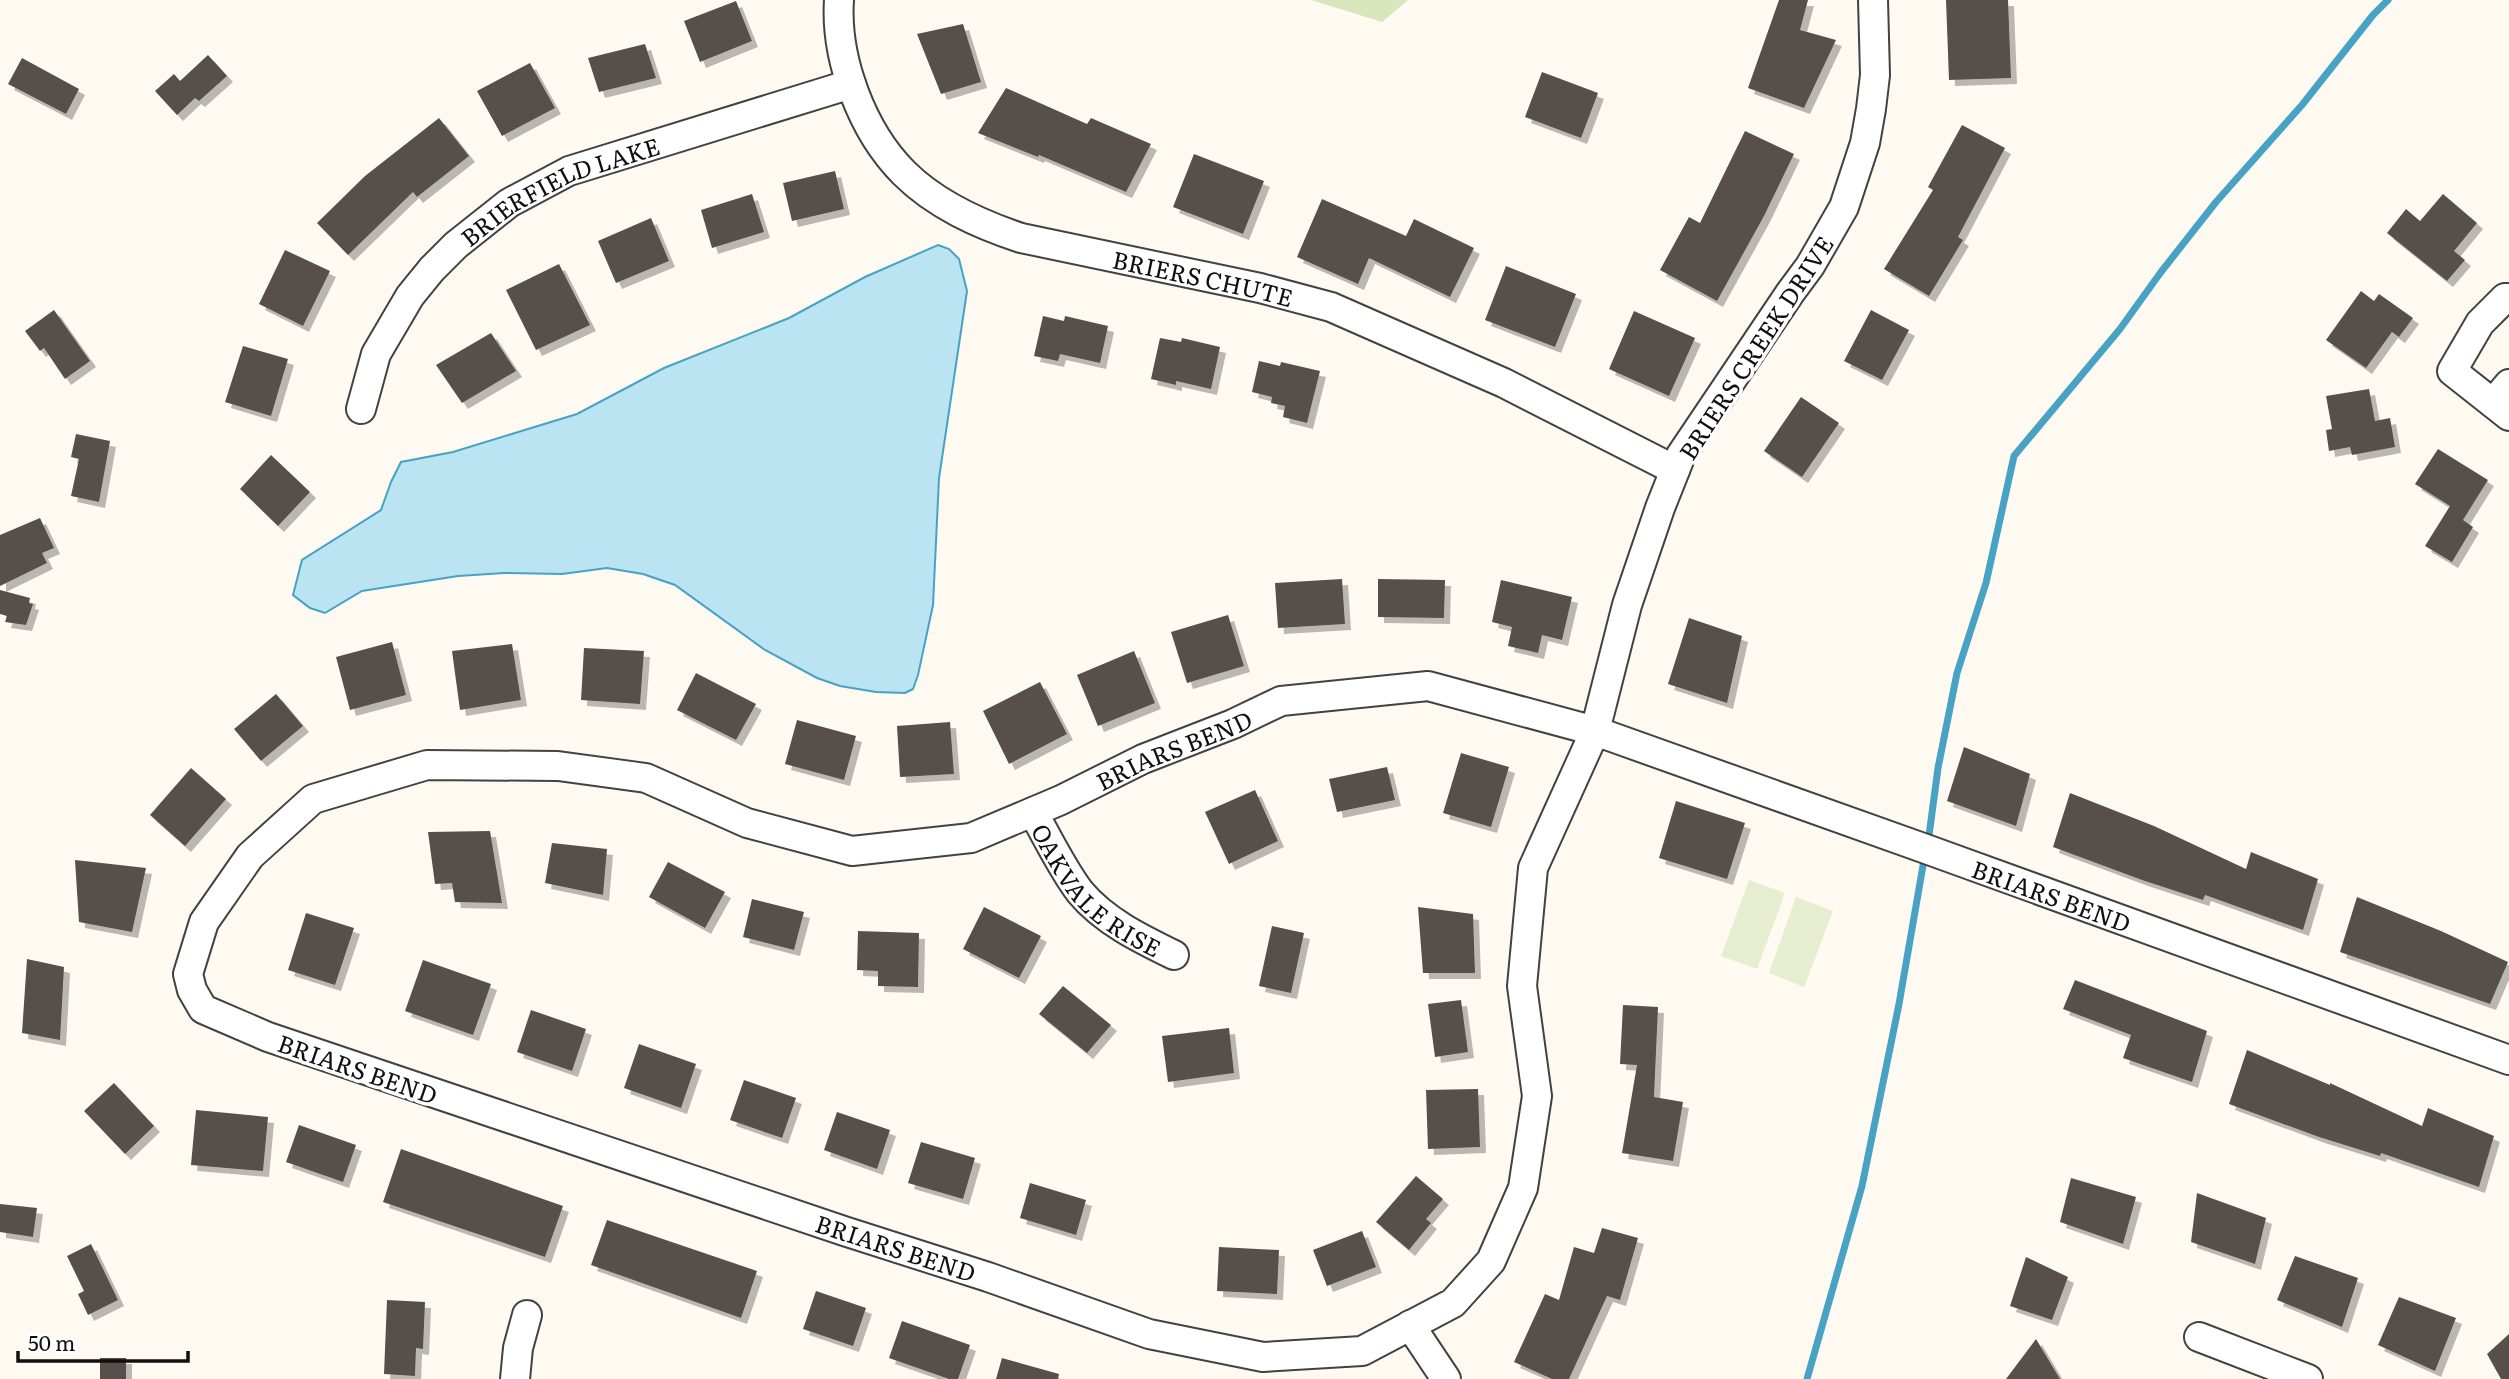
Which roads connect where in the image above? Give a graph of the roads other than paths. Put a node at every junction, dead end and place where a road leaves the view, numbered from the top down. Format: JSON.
{"nodes":[{"id":1,"x":839,"y":0,"type":"edge"},
{"id":2,"x":1873,"y":0,"type":"edge"},
{"id":3,"x":851,"y":84,"type":"junction"},
{"id":4,"x":2509,"y":298,"type":"edge"},
{"id":5,"x":2504,"y":401,"type":"edge"},
{"id":6,"x":360,"y":409,"type":"dead end"},
{"id":7,"x":1675,"y":470,"type":"junction"},
{"id":8,"x":1595,"y":732,"type":"junction"},
{"id":9,"x":1033,"y":812,"type":"junction"},
{"id":10,"x":1174,"y":955,"type":"dead end"},
{"id":11,"x":2509,"y":1060,"type":"edge"},
{"id":12,"x":527,"y":1315,"type":"dead end"},
{"id":13,"x":1410,"y":1325,"type":"junction"},
{"id":14,"x":2199,"y":1337,"type":"dead end"},
{"id":15,"x":515,"y":1379,"type":"edge"},
{"id":16,"x":1446,"y":1379,"type":"edge"},
{"id":17,"x":2308,"y":1379,"type":"edge"}],
"edges":[{"from":1,"to":3,"type":"street","name":"BRIERS CHUTE"},
{"from":2,"to":7,"type":"street","name":"BRIERS CREEK DRIVE"},
{"from":3,"to":6,"type":"street","name":"BRIERFIELD LAKE"},
{"from":3,"to":7,"type":"street","name":"BRIERS CHUTE"},
{"from":4,"to":5,"type":"street"},
{"from":7,"to":8,"type":"street","name":"BRIERS CREEK DRIVE"},
{"from":8,"to":9,"type":"street","name":"BRIARS BEND"},
{"from":8,"to":11,"type":"street","name":"BRIARS BEND"},
{"from":8,"to":13,"type":"street","name":"BRIARS BEND"},
{"from":9,"to":10,"type":"street","name":"OAKVALE RISE"},
{"from":9,"to":13,"type":"street","name":"BRIARS BEND"},
{"from":12,"to":15,"type":"street"},
{"from":13,"to":16,"type":"street"},
{"from":14,"to":17,"type":"street"}]}
